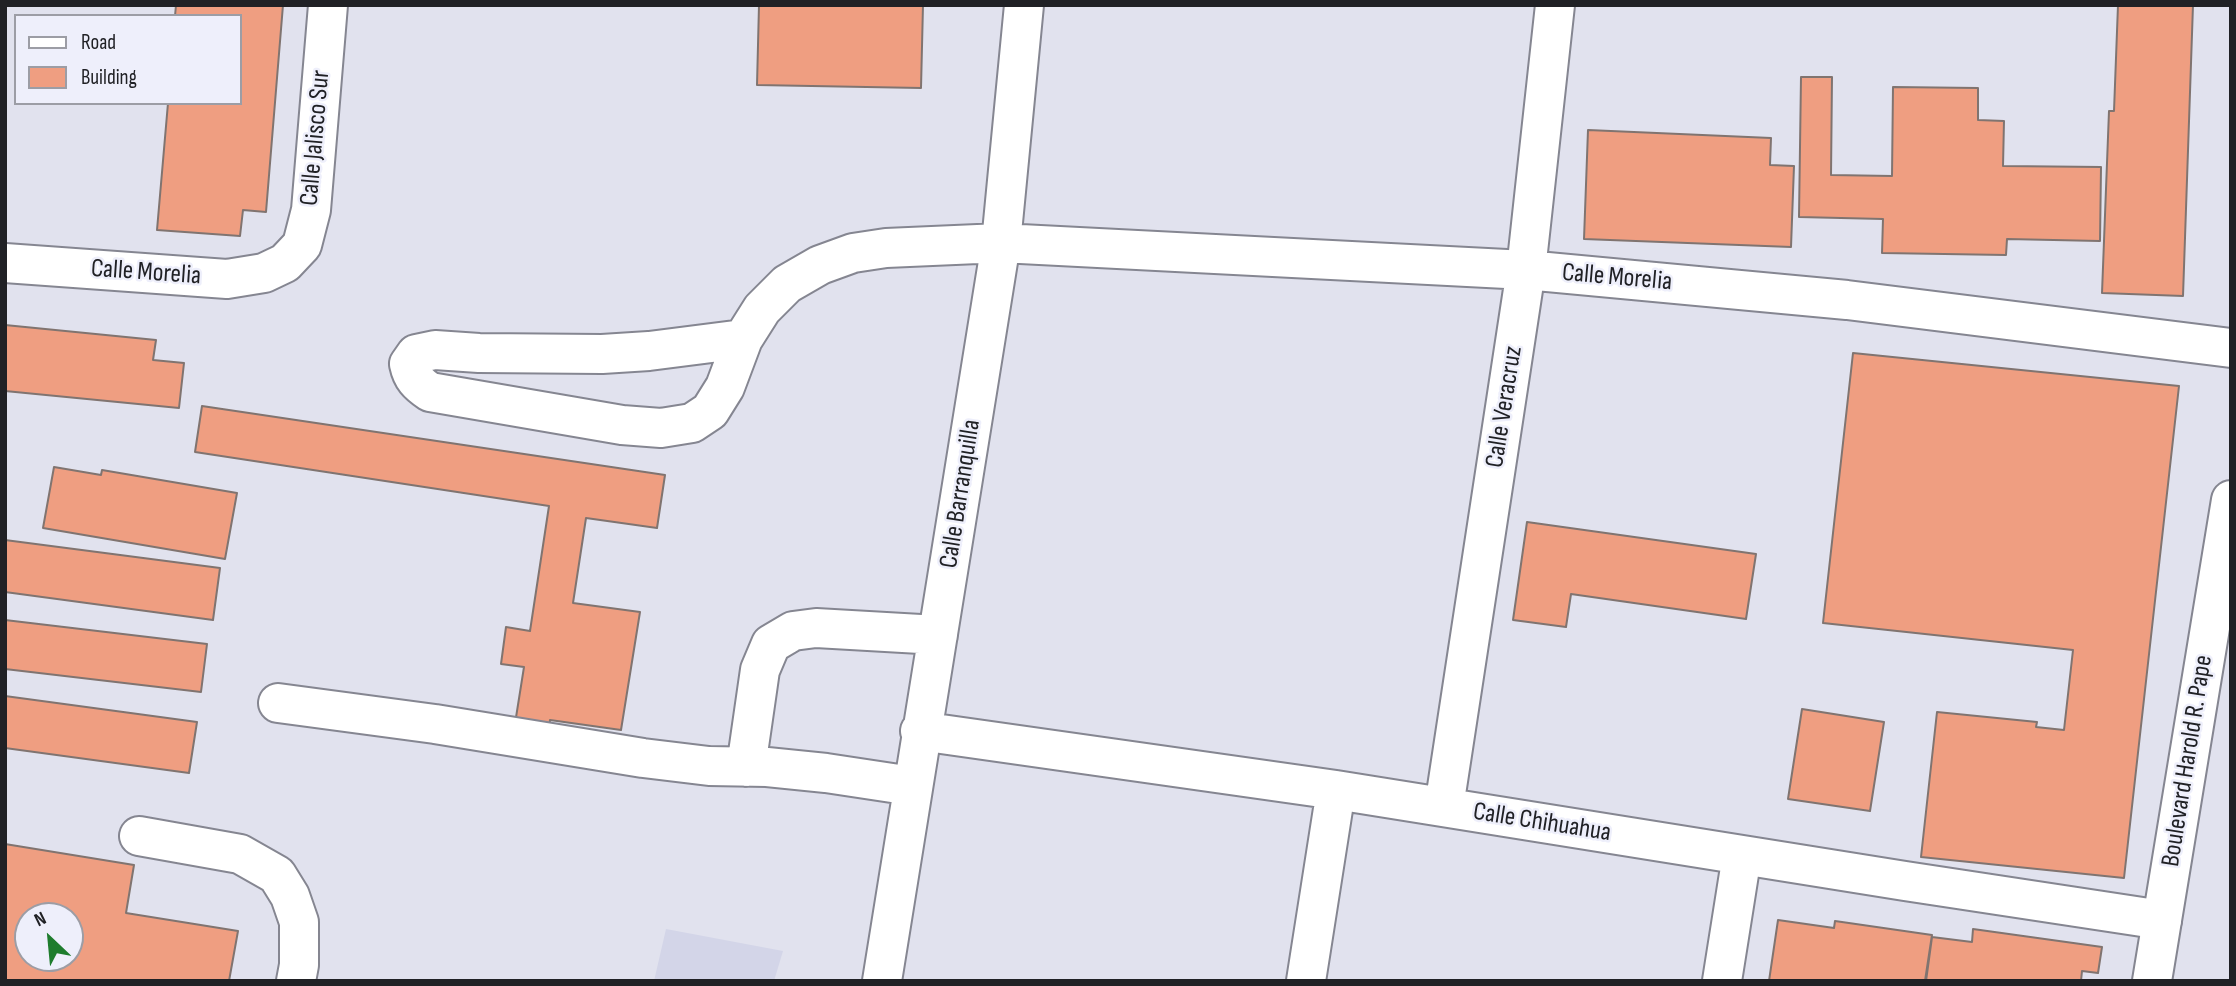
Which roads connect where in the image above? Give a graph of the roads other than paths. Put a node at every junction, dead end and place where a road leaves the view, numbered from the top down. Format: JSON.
{"nodes":[{"id":1,"x":328,"y":5,"type":"edge"},
{"id":2,"x":1024,"y":5,"type":"edge"},
{"id":3,"x":1555,"y":5,"type":"edge"},
{"id":4,"x":1000,"y":243,"type":"junction"},
{"id":5,"x":285,"y":263,"type":"joint"},
{"id":6,"x":5,"y":264,"type":"edge"},
{"id":7,"x":1526,"y":270,"type":"junction"},
{"id":8,"x":743,"y":339,"type":"junction"},
{"id":9,"x":2231,"y":348,"type":"edge"},
{"id":10,"x":2231,"y":500,"type":"edge"},
{"id":11,"x":938,"y":635,"type":"junction"},
{"id":12,"x":278,"y":703,"type":"dead end"},
{"id":13,"x":920,"y":731,"type":"junction"},
{"id":14,"x":746,"y":767,"type":"junction"},
{"id":15,"x":912,"y":786,"type":"junction"},
{"id":16,"x":1336,"y":790,"type":"junction"},
{"id":17,"x":1444,"y":807,"type":"junction"},
{"id":18,"x":139,"y":836,"type":"dead end"},
{"id":19,"x":1742,"y":855,"type":"junction"},
{"id":20,"x":2162,"y":920,"type":"junction"},
{"id":21,"x":296,"y":981,"type":"edge"},
{"id":22,"x":882,"y":981,"type":"edge"},
{"id":23,"x":1306,"y":981,"type":"edge"},
{"id":24,"x":1722,"y":981,"type":"edge"},
{"id":25,"x":2152,"y":981,"type":"edge"}],
"edges":[{"from":1,"to":5,"type":"main road","name":"Calle Jalisco Sur"},
{"from":2,"to":4,"type":"main road","name":"Calle Barranquilla"},
{"from":3,"to":7,"type":"main road","name":"Calle Veracruz"},
{"from":4,"to":7,"type":"main road","name":"Calle Morelia"},
{"from":4,"to":8,"type":"main road","name":"Calle Morelia"},
{"from":4,"to":11,"type":"main road","name":"Calle Barranquilla"},
{"from":5,"to":6,"type":"main road","name":"Calle Morelia"},
{"from":7,"to":9,"type":"main road","name":"Calle Morelia"},
{"from":7,"to":17,"type":"main road","name":"Calle Veracruz"},
{"from":8,"to":8,"type":"main road","name":"Calle Morelia"},
{"from":10,"to":20,"type":"main road","name":"Boulevard Harold R. Pape"},
{"from":11,"to":13,"type":"main road","name":"Calle Barranquilla"},
{"from":11,"to":14,"type":"main road"},
{"from":12,"to":14,"type":"main road"},
{"from":13,"to":15,"type":"main road","name":"Calle Barranquilla"},
{"from":13,"to":16,"type":"main road","name":"Calle Chihuahua"},
{"from":14,"to":15,"type":"main road"},
{"from":15,"to":22,"type":"main road","name":"Calle Barranquilla"},
{"from":16,"to":17,"type":"main road","name":"Calle Chihuahua"},
{"from":16,"to":23,"type":"main road"},
{"from":17,"to":19,"type":"main road","name":"Calle Chihuahua"},
{"from":18,"to":21,"type":"main road"},
{"from":19,"to":20,"type":"main road","name":"Calle Chihuahua"},
{"from":19,"to":24,"type":"main road"},
{"from":20,"to":25,"type":"main road","name":"Boulevard Harold R. Pape"}]}
